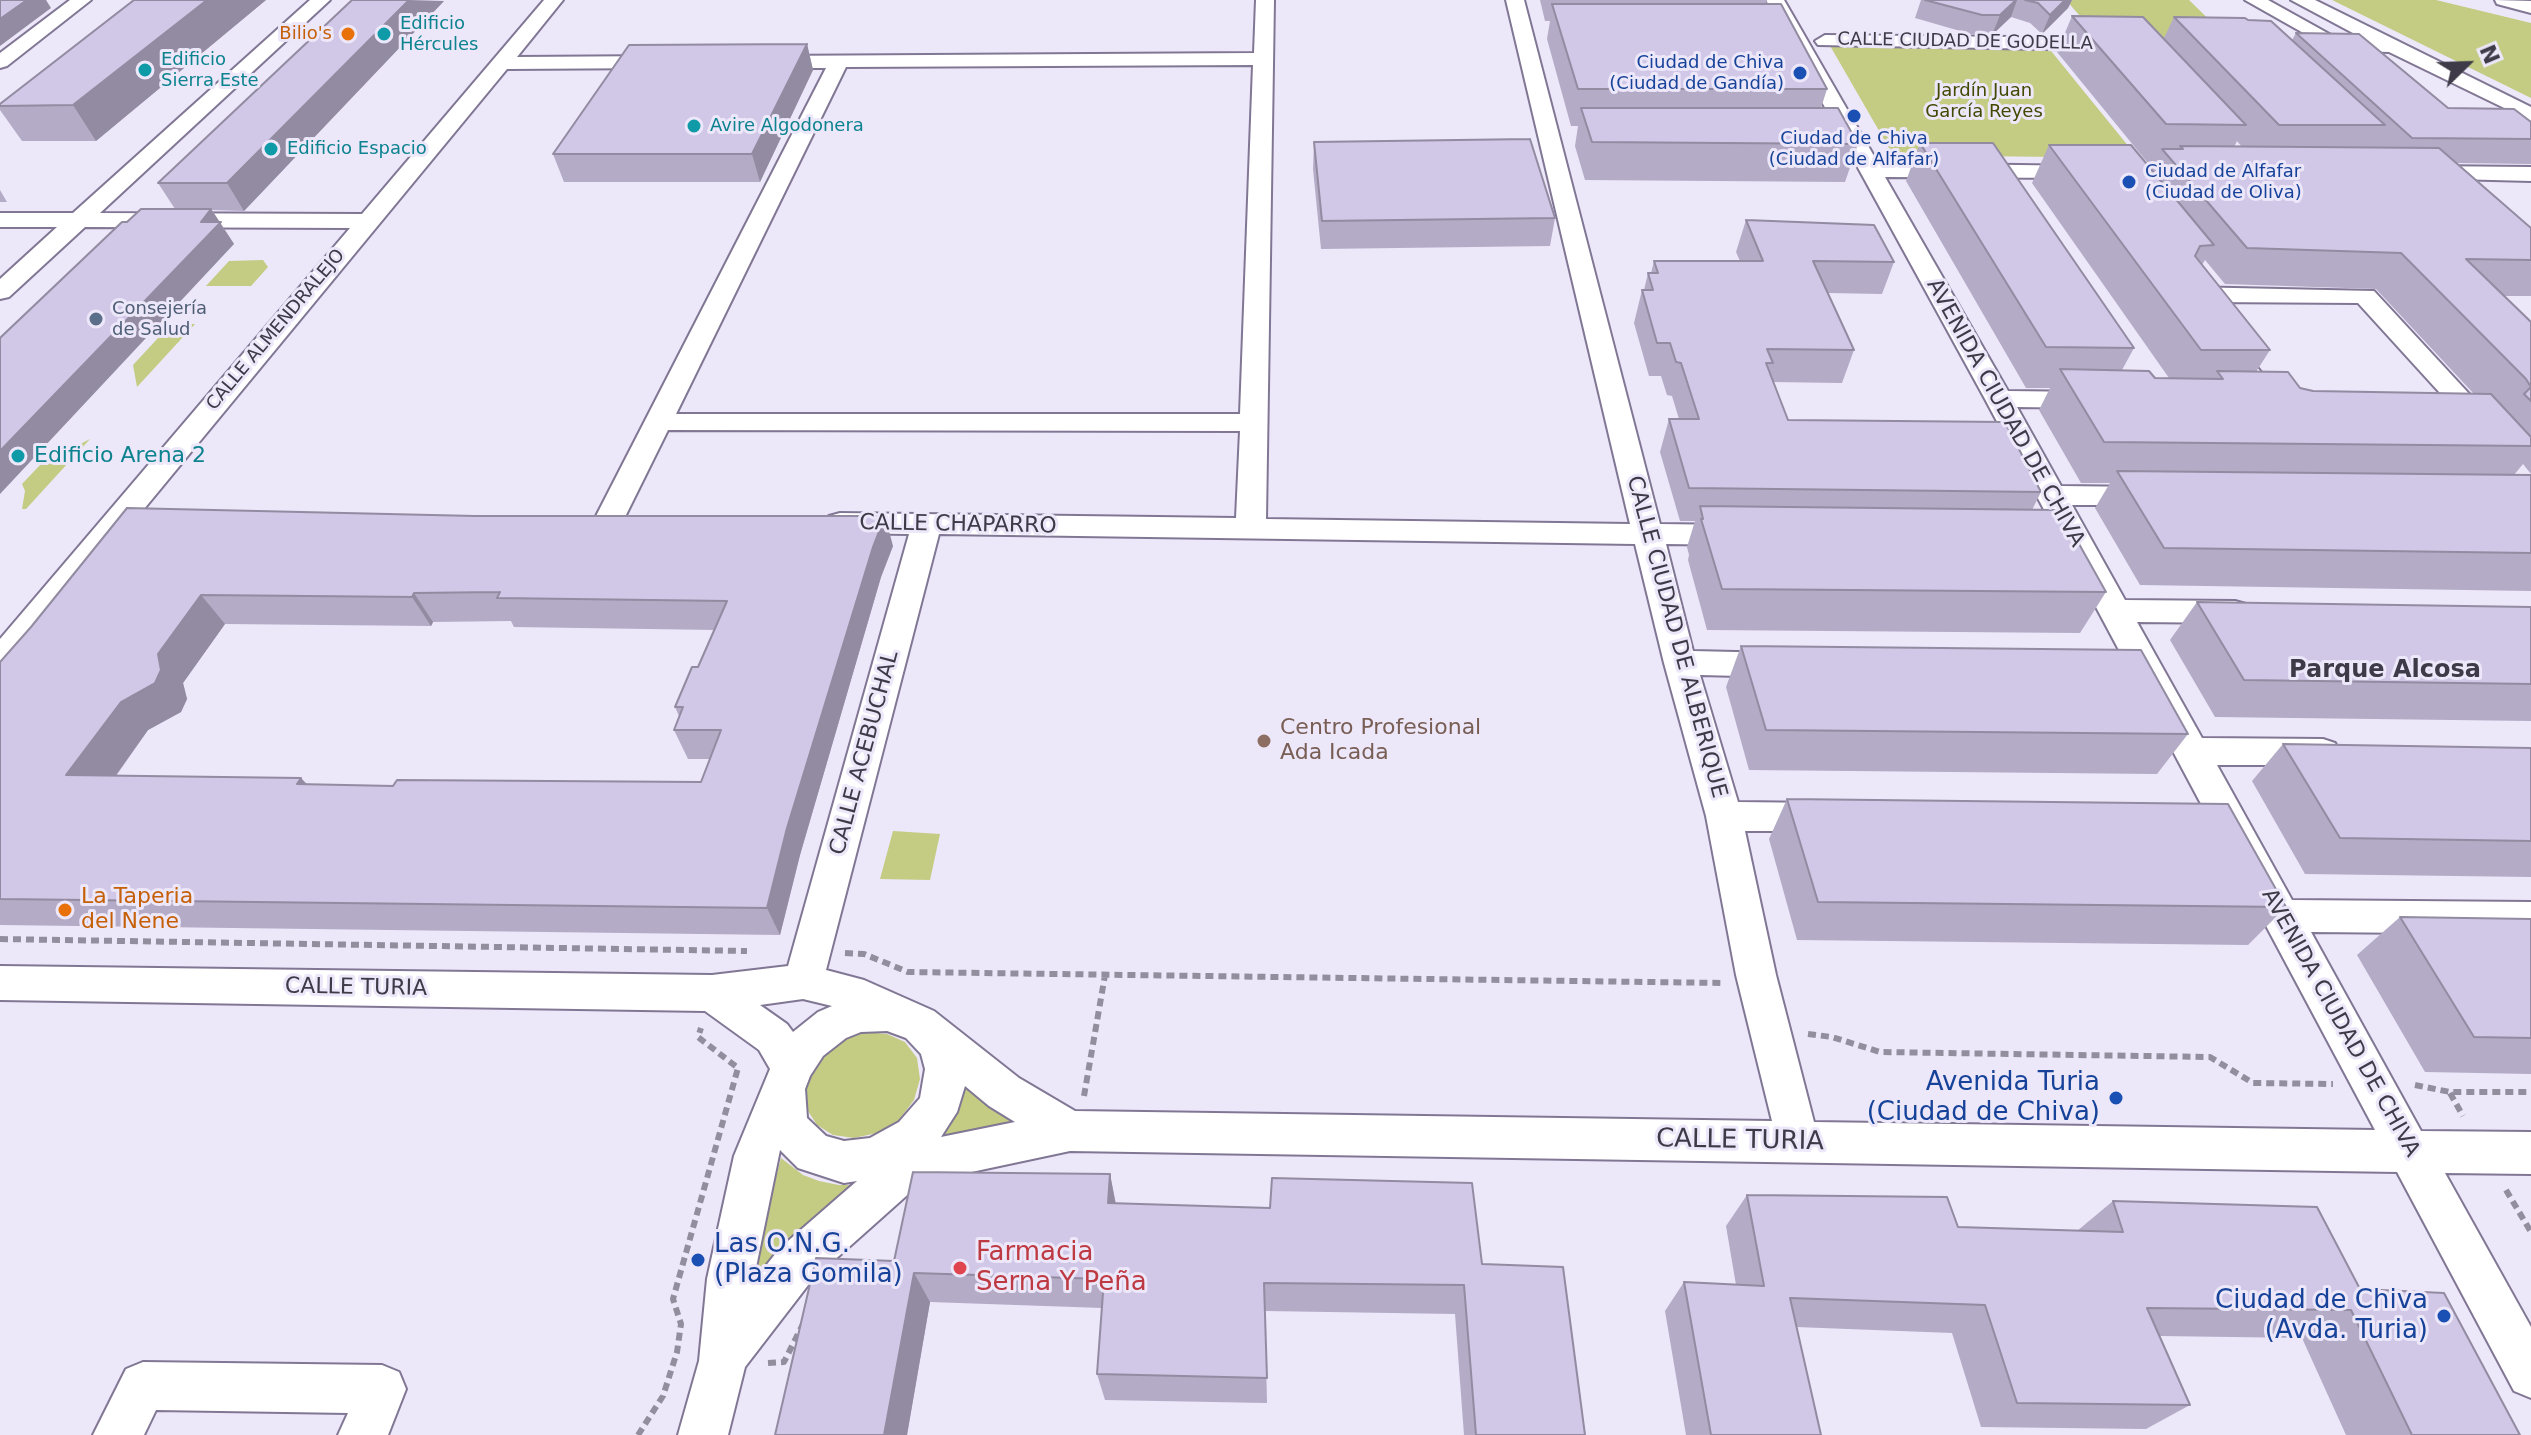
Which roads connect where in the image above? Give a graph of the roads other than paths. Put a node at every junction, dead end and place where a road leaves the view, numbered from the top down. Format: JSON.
{"nodes":[{"id":1,"x":82,"y":0,"type":"edge"},
{"id":2,"x":321,"y":0,"type":"edge"},
{"id":3,"x":554,"y":0,"type":"edge"},
{"id":4,"x":1265,"y":0,"type":"edge"},
{"id":5,"x":1515,"y":0,"type":"edge"},
{"id":6,"x":1775,"y":0,"type":"edge"},
{"id":7,"x":2254,"y":0,"type":"edge"},
{"id":8,"x":2300,"y":0,"type":"edge"},
{"id":9,"x":2307,"y":0,"type":"edge"},
{"id":10,"x":2504,"y":0,"type":"edge"},
{"id":11,"x":2531,"y":7,"type":"edge"},
{"id":12,"x":2338,"y":18,"type":"junction"},
{"id":13,"x":1523,"y":30,"type":"junction"},
{"id":14,"x":1547,"y":30,"type":"dead end"},
{"id":15,"x":1763,"y":31,"type":"edge"},
{"id":16,"x":1794,"y":31,"type":"junction"},
{"id":17,"x":1825,"y":41,"type":"dead end"},
{"id":18,"x":2120,"y":44,"type":"edge"},
{"id":19,"x":2299,"y":46,"type":"edge"},
{"id":20,"x":2342,"y":46,"type":"junction"},
{"id":21,"x":2392,"y":46,"type":"junction"},
{"id":22,"x":1263,"y":59,"type":"junction"},
{"id":23,"x":839,"y":61,"type":"junction"},
{"id":24,"x":0,"y":62,"type":"edge"},
{"id":25,"x":685,"y":62,"type":"edge"},
{"id":26,"x":747,"y":62,"type":"edge"},
{"id":27,"x":501,"y":63,"type":"junction"},
{"id":28,"x":2531,"y":115,"type":"edge"},
{"id":29,"x":1821,"y":136,"type":"edge"},
{"id":30,"x":1851,"y":137,"type":"junction"},
{"id":31,"x":1870,"y":170,"type":"junction"},
{"id":32,"x":2000,"y":171,"type":"junction"},
{"id":33,"x":2103,"y":172,"type":"edge"},
{"id":34,"x":2403,"y":173,"type":"edge"},
{"id":35,"x":2458,"y":174,"type":"junction"},
{"id":36,"x":2531,"y":174,"type":"edge"},
{"id":37,"x":2479,"y":192,"type":"edge"},
{"id":38,"x":2017,"y":197,"type":"edge"},
{"id":39,"x":0,"y":220,"type":"edge"},
{"id":40,"x":78,"y":220,"type":"junction"},
{"id":41,"x":367,"y":221,"type":"junction"},
{"id":42,"x":2197,"y":270,"type":"edge"},
{"id":43,"x":0,"y":292,"type":"edge"},
{"id":44,"x":2217,"y":295,"type":"junction"},
{"id":45,"x":1999,"y":399,"type":"junction"},
{"id":46,"x":2122,"y":400,"type":"edge"},
{"id":47,"x":2240,"y":401,"type":"edge"},
{"id":48,"x":2269,"y":402,"type":"junction"},
{"id":49,"x":659,"y":422,"type":"junction"},
{"id":50,"x":1254,"y":423,"type":"junction"},
{"id":51,"x":2466,"y":423,"type":"junction"},
{"id":52,"x":2494,"y":454,"type":"edge"},
{"id":53,"x":2051,"y":495,"type":"junction"},
{"id":54,"x":2179,"y":496,"type":"edge"},
{"id":55,"x":124,"y":514,"type":"junction"},
{"id":56,"x":155,"y":514,"type":"edge"},
{"id":57,"x":578,"y":520,"type":"edge"},
{"id":58,"x":817,"y":523,"type":"edge"},
{"id":59,"x":927,"y":524,"type":"junction"},
{"id":60,"x":1251,"y":529,"type":"junction"},
{"id":61,"x":1648,"y":534,"type":"junction"},
{"id":62,"x":1763,"y":535,"type":"edge"},
{"id":63,"x":2115,"y":611,"type":"junction"},
{"id":64,"x":2259,"y":612,"type":"edge"},
{"id":65,"x":0,"y":661,"type":"edge"},
{"id":66,"x":1680,"y":663,"type":"junction"},
{"id":67,"x":1805,"y":665,"type":"edge"},
{"id":68,"x":2192,"y":751,"type":"junction"},
{"id":69,"x":2361,"y":753,"type":"edge"},
{"id":70,"x":1724,"y":816,"type":"junction"},
{"id":71,"x":1849,"y":817,"type":"edge"},
{"id":72,"x":2282,"y":916,"type":"junction"},
{"id":73,"x":2531,"y":918,"type":"edge"},
{"id":74,"x":803,"y":982,"type":"junction"},
{"id":75,"x":0,"y":983,"type":"edge"},
{"id":76,"x":712,"y":993,"type":"junction"},
{"id":77,"x":910,"y":1020,"type":"junction"},
{"id":78,"x":788,"y":1078,"type":"junction"},
{"id":79,"x":1077,"y":1113,"type":"junction"},
{"id":80,"x":1798,"y":1141,"type":"junction"},
{"id":81,"x":2410,"y":1150,"type":"junction"},
{"id":82,"x":2531,"y":1153,"type":"edge"},
{"id":83,"x":888,"y":1166,"type":"junction"},
{"id":84,"x":711,"y":1359,"type":"junction"},
{"id":85,"x":2531,"y":1374,"type":"edge"},
{"id":86,"x":118,"y":1435,"type":"edge"},
{"id":87,"x":363,"y":1435,"type":"edge"},
{"id":88,"x":703,"y":1435,"type":"edge"}],
"edges":[{"from":1,"to":24,"type":"street"},
{"from":2,"to":40,"type":"street"},
{"from":3,"to":27,"type":"street","name":"CALLE ALMENDRALEJO"},
{"from":4,"to":22,"type":"street"},
{"from":5,"to":13,"type":"street","name":"CALLE CIUDAD DE ALBERIQUE"},
{"from":6,"to":16,"type":"street","name":"AVENIDA CIUDAD DE CHIVA"},
{"from":7,"to":20,"type":"street"},
{"from":8,"to":12,"type":"street"},
{"from":9,"to":12,"type":"street"},
{"from":10,"to":11,"type":"street"},
{"from":12,"to":21,"type":"street"},
{"from":13,"to":14,"type":"street"},
{"from":13,"to":61,"type":"street","name":"CALLE CIUDAD DE ALBERIQUE"},
{"from":15,"to":16,"type":"street"},
{"from":16,"to":30,"type":"street","name":"AVENIDA CIUDAD DE CHIVA"},
{"from":17,"to":18,"type":"street","name":"CALLE CIUDAD DE GODELLA"},
{"from":19,"to":20,"type":"street"},
{"from":20,"to":21,"type":"street"},
{"from":21,"to":28,"type":"street"},
{"from":22,"to":23,"type":"street"},
{"from":22,"to":50,"type":"street"},
{"from":23,"to":26,"type":"street"},
{"from":23,"to":49,"type":"street"},
{"from":25,"to":27,"type":"street"},
{"from":27,"to":41,"type":"street","name":"CALLE ALMENDRALEJO"},
{"from":29,"to":30,"type":"street"},
{"from":30,"to":31,"type":"street","name":"AVENIDA CIUDAD DE CHIVA"},
{"from":31,"to":32,"type":"street"},
{"from":31,"to":45,"type":"street","name":"AVENIDA CIUDAD DE CHIVA"},
{"from":32,"to":33,"type":"street"},
{"from":32,"to":38,"type":"street"},
{"from":34,"to":35,"type":"street"},
{"from":35,"to":36,"type":"street"},
{"from":35,"to":37,"type":"street"},
{"from":39,"to":40,"type":"street"},
{"from":40,"to":41,"type":"street"},
{"from":40,"to":43,"type":"street"},
{"from":41,"to":55,"type":"street","name":"CALLE ALMENDRALEJO"},
{"from":42,"to":44,"type":"street"},
{"from":44,"to":48,"type":"street"},
{"from":44,"to":51,"type":"street"},
{"from":45,"to":46,"type":"street"},
{"from":45,"to":53,"type":"street","name":"AVENIDA CIUDAD DE CHIVA"},
{"from":47,"to":48,"type":"street"},
{"from":48,"to":51,"type":"street"},
{"from":49,"to":50,"type":"street"},
{"from":49,"to":57,"type":"street"},
{"from":50,"to":60,"type":"street"},
{"from":51,"to":52,"type":"street"},
{"from":53,"to":54,"type":"street"},
{"from":53,"to":63,"type":"street","name":"AVENIDA CIUDAD DE CHIVA"},
{"from":55,"to":56,"type":"street"},
{"from":55,"to":65,"type":"street","name":"CALLE ALMENDRALEJO"},
{"from":58,"to":59,"type":"street","name":"CALLE CHAPARRO"},
{"from":59,"to":60,"type":"street","name":"CALLE CHAPARRO"},
{"from":59,"to":74,"type":"street","name":"CALLE ACEBUCHAL"},
{"from":60,"to":61,"type":"street","name":"CALLE CHAPARRO"},
{"from":61,"to":62,"type":"street","name":"CALLE CHAPARRO"},
{"from":61,"to":66,"type":"street","name":"CALLE CIUDAD DE ALBERIQUE"},
{"from":63,"to":64,"type":"street"},
{"from":63,"to":68,"type":"street","name":"AVENIDA CIUDAD DE CHIVA"},
{"from":66,"to":67,"type":"street"},
{"from":66,"to":70,"type":"street","name":"CALLE CIUDAD DE ALBERIQUE"},
{"from":68,"to":69,"type":"street"},
{"from":68,"to":72,"type":"street","name":"AVENIDA CIUDAD DE CHIVA"},
{"from":70,"to":71,"type":"street"},
{"from":70,"to":80,"type":"street","name":"CALLE CIUDAD DE ALBERIQUE"},
{"from":72,"to":73,"type":"street"},
{"from":72,"to":81,"type":"street","name":"AVENIDA CIUDAD DE CHIVA"},
{"from":74,"to":76,"type":"street","name":"CALLE TURIA"},
{"from":74,"to":77,"type":"street","name":"CALLE TURIA"},
{"from":75,"to":76,"type":"street","name":"CALLE TURIA"},
{"from":76,"to":78,"type":"street"},
{"from":77,"to":78,"type":"street"},
{"from":77,"to":79,"type":"street","name":"CALLE TURIA"},
{"from":77,"to":83,"type":"street"},
{"from":78,"to":83,"type":"street"},
{"from":78,"to":84,"type":"street"},
{"from":79,"to":80,"type":"street","name":"CALLE TURIA"},
{"from":79,"to":83,"type":"street","name":"CALLE TURIA"},
{"from":80,"to":81,"type":"street","name":"CALLE TURIA"},
{"from":81,"to":82,"type":"street","name":"CALLE TURIA"},
{"from":81,"to":85,"type":"street","name":"AVENIDA CIUDAD DE CHIVA"},
{"from":83,"to":84,"type":"street"},
{"from":84,"to":88,"type":"street"},
{"from":86,"to":87,"type":"street"}]}
